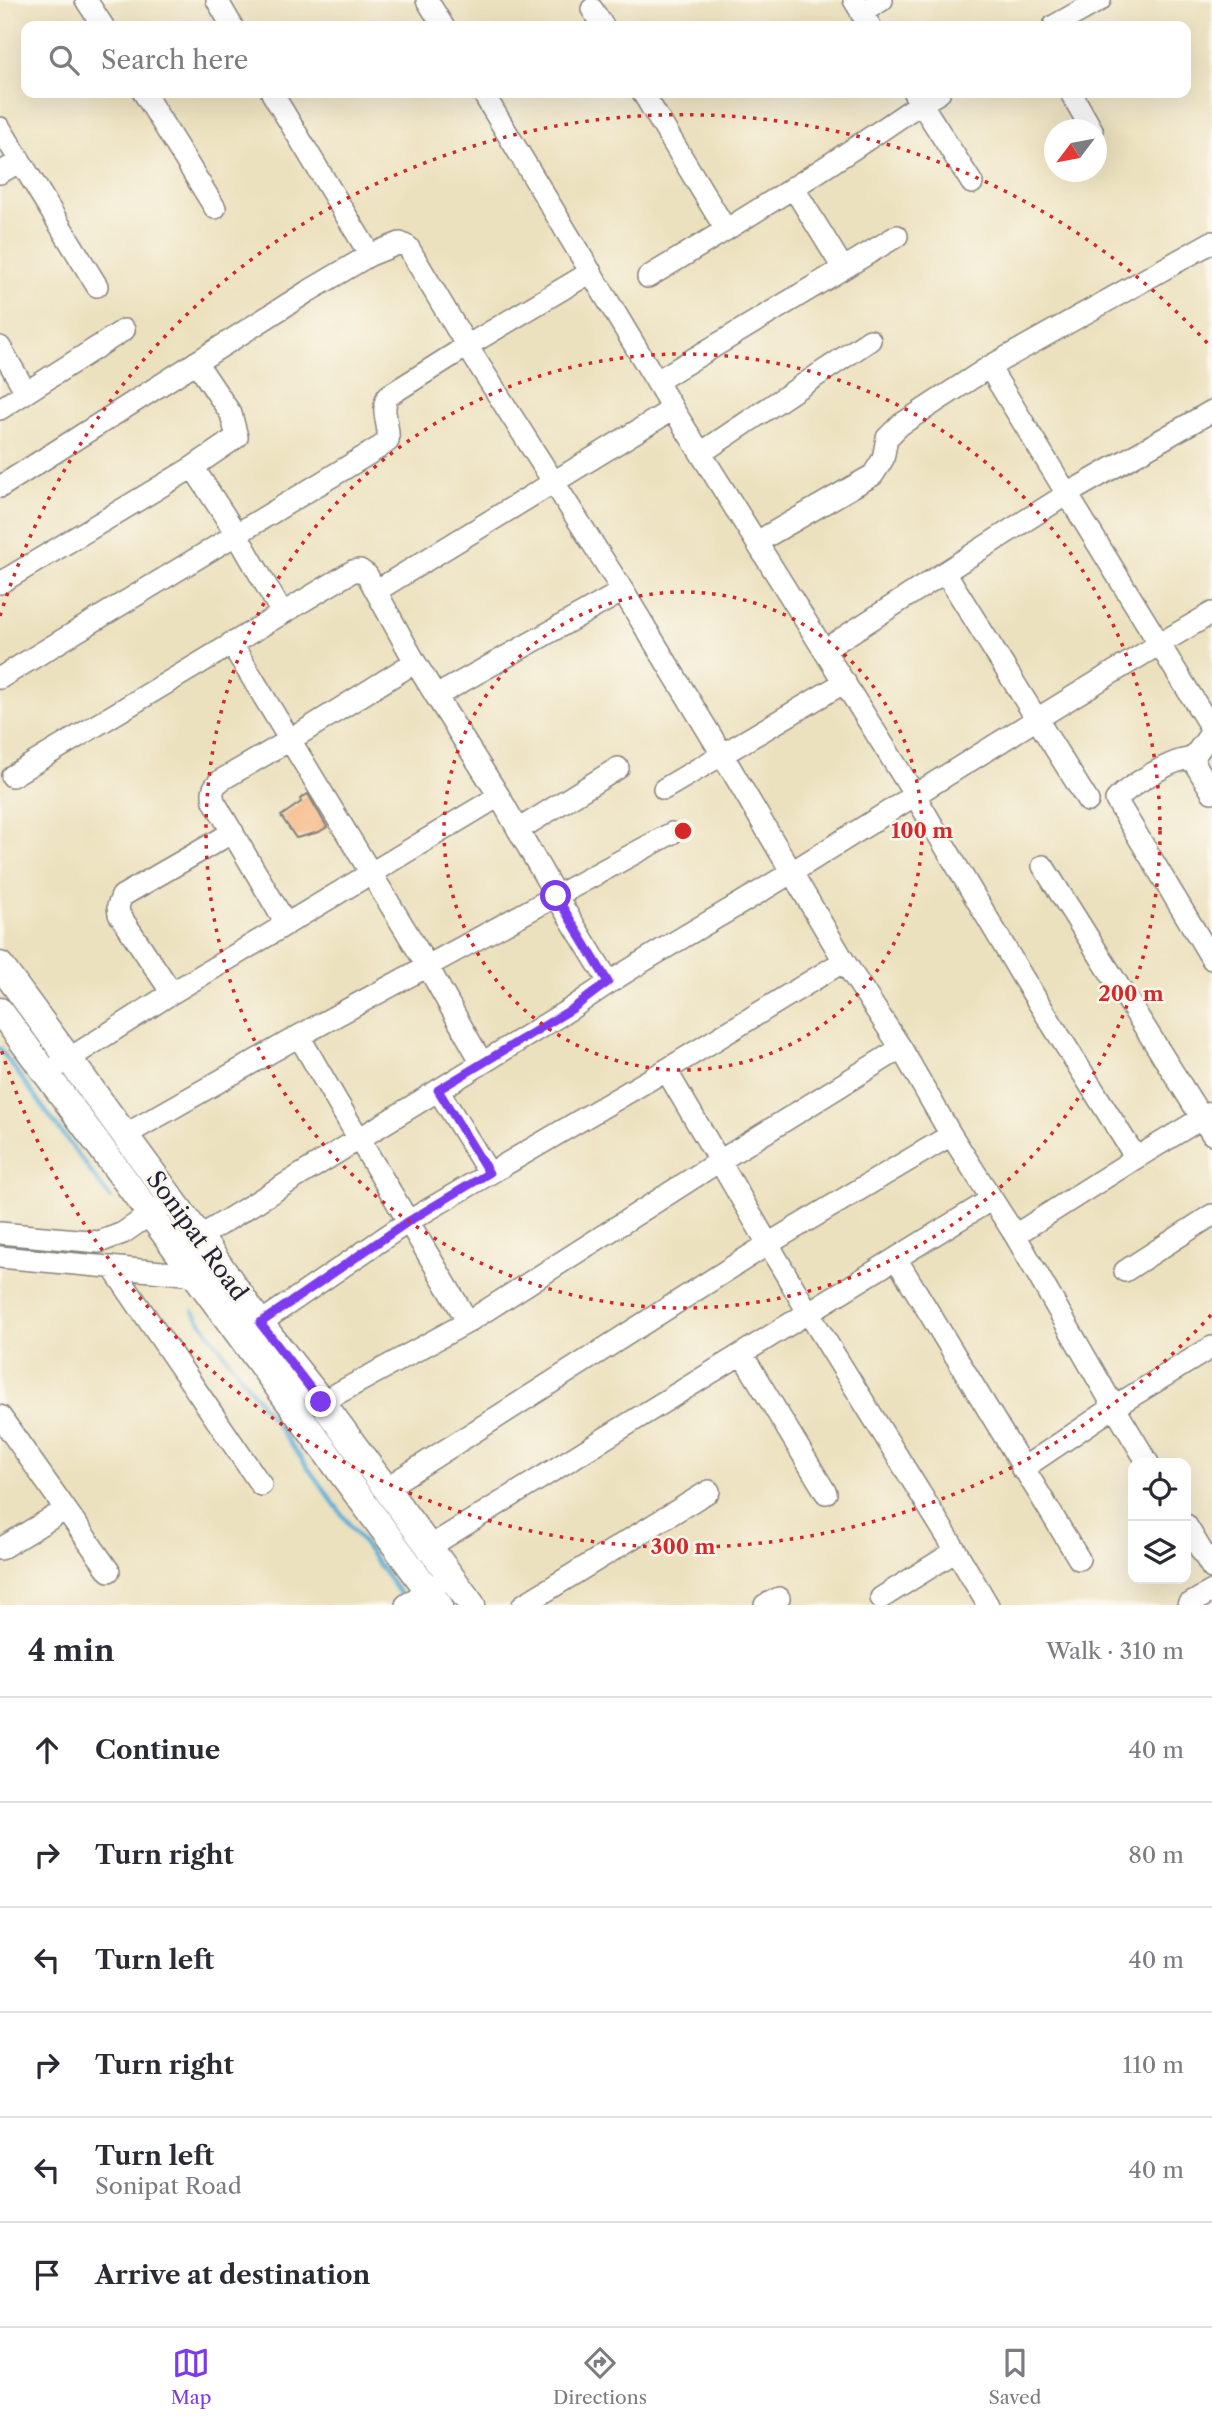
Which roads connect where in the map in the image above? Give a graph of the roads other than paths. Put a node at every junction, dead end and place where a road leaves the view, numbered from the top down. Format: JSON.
{"nodes":[{"id":1,"x":86,"y":0,"type":"edge"},
{"id":2,"x":217,"y":0,"type":"edge"},
{"id":3,"x":881,"y":0,"type":"edge"},
{"id":4,"x":1100,"y":0,"type":"edge"},
{"id":5,"x":431,"y":2,"type":"edge"},
{"id":6,"x":862,"y":13,"type":"edge"},
{"id":7,"x":100,"y":21,"type":"edge"},
{"id":8,"x":230,"y":21,"type":"edge"},
{"id":9,"x":440,"y":21,"type":"edge"},
{"id":10,"x":1063,"y":21,"type":"edge"},
{"id":11,"x":147,"y":98,"type":"edge"},
{"id":12,"x":275,"y":98,"type":"edge"},
{"id":13,"x":486,"y":98,"type":"edge"},
{"id":14,"x":646,"y":98,"type":"edge"},
{"id":15,"x":921,"y":98,"type":"edge"},
{"id":16,"x":925,"y":98,"type":"edge"},
{"id":17,"x":1074,"y":98,"type":"edge"},
{"id":18,"x":1086,"y":119,"type":"edge"},
{"id":19,"x":0,"y":128,"type":"edge"},
{"id":20,"x":20,"y":161,"type":"junction"},
{"id":21,"x":0,"y":173,"type":"edge"},
{"id":22,"x":972,"y":183,"type":"dead end"},
{"id":23,"x":793,"y":187,"type":"junction"},
{"id":24,"x":215,"y":208,"type":"dead end"},
{"id":25,"x":726,"y":230,"type":"junction"},
{"id":26,"x":897,"y":236,"type":"dead end"},
{"id":27,"x":1212,"y":242,"type":"edge"},
{"id":28,"x":370,"y":256,"type":"junction"},
{"id":29,"x":843,"y":268,"type":"junction"},
{"id":30,"x":591,"y":272,"type":"junction"},
{"id":31,"x":648,"y":277,"type":"dead end"},
{"id":32,"x":97,"y":286,"type":"dead end"},
{"id":33,"x":124,"y":330,"type":"dead end"},
{"id":34,"x":870,"y":340,"type":"dead end"},
{"id":35,"x":467,"y":346,"type":"junction"},
{"id":36,"x":0,"y":347,"type":"edge"},
{"id":37,"x":196,"y":362,"type":"junction"},
{"id":38,"x":989,"y":367,"type":"junction"},
{"id":39,"x":657,"y":381,"type":"junction"},
{"id":40,"x":26,"y":392,"type":"junction"},
{"id":41,"x":0,"y":409,"type":"edge"},
{"id":42,"x":673,"y":409,"type":"junction"},
{"id":43,"x":1212,"y":411,"type":"edge"},
{"id":44,"x":701,"y":453,"type":"junction"},
{"id":45,"x":193,"y":467,"type":"junction"},
{"id":46,"x":554,"y":482,"type":"junction"},
{"id":47,"x":0,"y":486,"type":"edge"},
{"id":48,"x":1067,"y":494,"type":"junction"},
{"id":49,"x":237,"y":535,"type":"junction"},
{"id":50,"x":757,"y":542,"type":"junction"},
{"id":51,"x":945,"y":572,"type":"junction"},
{"id":52,"x":0,"y":583,"type":"edge"},
{"id":53,"x":376,"y":591,"type":"junction"},
{"id":54,"x":623,"y":591,"type":"junction"},
{"id":55,"x":282,"y":613,"type":"junction"},
{"id":56,"x":1212,"y":614,"type":"edge"},
{"id":57,"x":231,"y":643,"type":"junction"},
{"id":58,"x":1159,"y":644,"type":"junction"},
{"id":59,"x":824,"y":650,"type":"junction"},
{"id":60,"x":415,"y":662,"type":"junction"},
{"id":61,"x":0,"y":678,"type":"edge"},
{"id":62,"x":845,"y":682,"type":"junction"},
{"id":63,"x":436,"y":696,"type":"junction"},
{"id":64,"x":1036,"y":720,"type":"junction"},
{"id":65,"x":290,"y":740,"type":"junction"},
{"id":66,"x":722,"y":754,"type":"junction"},
{"id":67,"x":1192,"y":759,"type":"junction"},
{"id":68,"x":618,"y":768,"type":"dead end"},
{"id":69,"x":12,"y":776,"type":"dead end"},
{"id":70,"x":664,"y":789,"type":"dead end"},
{"id":71,"x":1212,"y":792,"type":"edge"},
{"id":72,"x":914,"y":794,"type":"junction"},
{"id":73,"x":499,"y":796,"type":"junction"},
{"id":74,"x":1088,"y":802,"type":"dead end"},
{"id":75,"x":519,"y":830,"type":"junction"},
{"id":76,"x":233,"y":832,"type":"junction"},
{"id":77,"x":672,"y":832,"type":"dead end"},
{"id":78,"x":1043,"y":866,"type":"dead end"},
{"id":79,"x":792,"y":873,"type":"junction"},
{"id":80,"x":370,"y":874,"type":"junction"},
{"id":81,"x":556,"y":896,"type":"junction"},
{"id":82,"x":286,"y":924,"type":"junction"},
{"id":83,"x":1212,"y":959,"type":"edge"},
{"id":84,"x":844,"y":961,"type":"junction"},
{"id":85,"x":0,"y":965,"type":"edge"},
{"id":86,"x":428,"y":967,"type":"junction"},
{"id":87,"x":608,"y":982,"type":"junction"},
{"id":88,"x":172,"y":992,"type":"junction"},
{"id":89,"x":0,"y":1011,"type":"edge"},
{"id":90,"x":299,"y":1036,"type":"junction"},
{"id":91,"x":901,"y":1048,"type":"junction"},
{"id":92,"x":69,"y":1059,"type":"junction"},
{"id":93,"x":482,"y":1063,"type":"junction"},
{"id":94,"x":666,"y":1070,"type":"junction"},
{"id":95,"x":46,"y":1074,"type":"junction"},
{"id":96,"x":438,"y":1090,"type":"junction"},
{"id":97,"x":1209,"y":1121,"type":"edge"},
{"id":98,"x":125,"y":1135,"type":"junction"},
{"id":99,"x":951,"y":1135,"type":"junction"},
{"id":100,"x":357,"y":1139,"type":"junction"},
{"id":101,"x":1136,"y":1158,"type":"junction"},
{"id":102,"x":718,"y":1162,"type":"junction"},
{"id":103,"x":489,"y":1173,"type":"junction"},
{"id":104,"x":992,"y":1199,"type":"junction"},
{"id":105,"x":161,"y":1207,"type":"junction"},
{"id":106,"x":1212,"y":1215,"type":"edge"},
{"id":107,"x":409,"y":1221,"type":"junction"},
{"id":108,"x":0,"y":1233,"type":"edge"},
{"id":109,"x":1015,"y":1235,"type":"junction"},
{"id":110,"x":199,"y":1236,"type":"junction"},
{"id":111,"x":768,"y":1244,"type":"junction"},
{"id":112,"x":177,"y":1251,"type":"junction"},
{"id":113,"x":0,"y":1257,"type":"edge"},
{"id":114,"x":897,"y":1260,"type":"junction"},
{"id":115,"x":112,"y":1267,"type":"junction"},
{"id":116,"x":1125,"y":1271,"type":"dead end"},
{"id":117,"x":195,"y":1275,"type":"junction"},
{"id":118,"x":808,"y":1312,"type":"junction"},
{"id":119,"x":468,"y":1322,"type":"junction"},
{"id":120,"x":260,"y":1323,"type":"junction"},
{"id":121,"x":1212,"y":1347,"type":"edge"},
{"id":122,"x":742,"y":1354,"type":"junction"},
{"id":123,"x":321,"y":1402,"type":"junction"},
{"id":124,"x":1114,"y":1407,"type":"junction"},
{"id":125,"x":0,"y":1416,"type":"edge"},
{"id":126,"x":1145,"y":1458,"type":"edge"},
{"id":127,"x":1022,"y":1469,"type":"junction"},
{"id":128,"x":261,"y":1485,"type":"dead end"},
{"id":129,"x":386,"y":1488,"type":"junction"},
{"id":130,"x":709,"y":1491,"type":"dead end"},
{"id":131,"x":827,"y":1493,"type":"dead end"},
{"id":132,"x":65,"y":1510,"type":"junction"},
{"id":133,"x":1191,"y":1533,"type":"edge"},
{"id":134,"x":429,"y":1548,"type":"junction"},
{"id":135,"x":0,"y":1549,"type":"edge"},
{"id":136,"x":956,"y":1551,"type":"junction"},
{"id":137,"x":1079,"y":1559,"type":"dead end"},
{"id":138,"x":1212,"y":1568,"type":"edge"},
{"id":139,"x":109,"y":1571,"type":"dead end"},
{"id":140,"x":439,"y":1590,"type":"edge"},
{"id":141,"x":1212,"y":1591,"type":"edge"},
{"id":142,"x":881,"y":1598,"type":"dead end"},
{"id":143,"x":406,"y":1605,"type":"edge"},
{"id":144,"x":472,"y":1605,"type":"edge"},
{"id":145,"x":523,"y":1605,"type":"edge"},
{"id":146,"x":988,"y":1605,"type":"edge"},
{"id":147,"x":1188,"y":1605,"type":"edge"}],
"edges":[{"from":1,"to":7,"type":"street"},
{"from":2,"to":8,"type":"street"},
{"from":3,"to":6,"type":"street"},
{"from":4,"to":10,"type":"street"},
{"from":5,"to":9,"type":"street"},
{"from":11,"to":24,"type":"street"},
{"from":12,"to":28,"type":"street"},
{"from":13,"to":30,"type":"street"},
{"from":14,"to":25,"type":"street"},
{"from":15,"to":23,"type":"street"},
{"from":16,"to":22,"type":"street"},
{"from":17,"to":18,"type":"street"},
{"from":19,"to":20,"type":"street"},
{"from":20,"to":21,"type":"street"},
{"from":20,"to":32,"type":"street"},
{"from":23,"to":25,"type":"street"},
{"from":23,"to":29,"type":"street"},
{"from":25,"to":31,"type":"street"},
{"from":26,"to":29,"type":"street"},
{"from":27,"to":38,"type":"street"},
{"from":28,"to":35,"type":"street"},
{"from":28,"to":37,"type":"street"},
{"from":29,"to":39,"type":"street"},
{"from":30,"to":35,"type":"street"},
{"from":30,"to":39,"type":"street"},
{"from":33,"to":40,"type":"street"},
{"from":34,"to":44,"type":"street"},
{"from":35,"to":46,"type":"street"},
{"from":35,"to":49,"type":"street"},
{"from":36,"to":40,"type":"street"},
{"from":37,"to":45,"type":"street"},
{"from":37,"to":47,"type":"street"},
{"from":38,"to":48,"type":"street"},
{"from":38,"to":50,"type":"street"},
{"from":39,"to":42,"type":"street"},
{"from":40,"to":41,"type":"street"},
{"from":42,"to":44,"type":"street"},
{"from":42,"to":46,"type":"street"},
{"from":43,"to":48,"type":"street"},
{"from":44,"to":50,"type":"street"},
{"from":45,"to":49,"type":"street"},
{"from":45,"to":52,"type":"street"},
{"from":46,"to":53,"type":"street"},
{"from":46,"to":54,"type":"street"},
{"from":48,"to":51,"type":"street"},
{"from":48,"to":58,"type":"street"},
{"from":49,"to":55,"type":"street"},
{"from":49,"to":61,"type":"street"},
{"from":50,"to":59,"type":"street"},
{"from":51,"to":59,"type":"street"},
{"from":51,"to":64,"type":"street"},
{"from":53,"to":55,"type":"street"},
{"from":53,"to":60,"type":"street"},
{"from":54,"to":63,"type":"street"},
{"from":54,"to":66,"type":"street"},
{"from":55,"to":57,"type":"street"},
{"from":56,"to":58,"type":"street"},
{"from":57,"to":65,"type":"street"},
{"from":57,"to":69,"type":"street"},
{"from":58,"to":64,"type":"street"},
{"from":58,"to":67,"type":"street"},
{"from":59,"to":62,"type":"street"},
{"from":60,"to":63,"type":"street"},
{"from":60,"to":65,"type":"street"},
{"from":62,"to":66,"type":"street"},
{"from":62,"to":72,"type":"street"},
{"from":63,"to":73,"type":"street"},
{"from":64,"to":72,"type":"street"},
{"from":64,"to":74,"type":"street"},
{"from":65,"to":76,"type":"street"},
{"from":65,"to":80,"type":"street"},
{"from":66,"to":70,"type":"street"},
{"from":66,"to":79,"type":"street"},
{"from":67,"to":71,"type":"street"},
{"from":67,"to":83,"type":"street"},
{"from":68,"to":75,"type":"street"},
{"from":72,"to":79,"type":"street"},
{"from":72,"to":101,"type":"street"},
{"from":73,"to":75,"type":"street"},
{"from":73,"to":80,"type":"street"},
{"from":75,"to":81,"type":"street"},
{"from":76,"to":82,"type":"street"},
{"from":76,"to":88,"type":"street"},
{"from":77,"to":81,"type":"street"},
{"from":78,"to":97,"type":"street"},
{"from":79,"to":84,"type":"street"},
{"from":79,"to":87,"type":"street"},
{"from":80,"to":82,"type":"street"},
{"from":80,"to":86,"type":"street"},
{"from":81,"to":86,"type":"street"},
{"from":81,"to":87,"type":"street"},
{"from":82,"to":88,"type":"street"},
{"from":84,"to":91,"type":"street"},
{"from":84,"to":94,"type":"street"},
{"from":85,"to":92,"type":"main road","name":"Sonipat Road"},
{"from":86,"to":90,"type":"street"},
{"from":86,"to":93,"type":"street"},
{"from":87,"to":93,"type":"street"},
{"from":88,"to":92,"type":"street"},
{"from":89,"to":95,"type":"main road","name":"Sonipat Road"},
{"from":90,"to":98,"type":"street"},
{"from":90,"to":100,"type":"street"},
{"from":91,"to":99,"type":"street"},
{"from":91,"to":102,"type":"street"},
{"from":92,"to":95,"type":"street"},
{"from":92,"to":98,"type":"main road","name":"Sonipat Road"},
{"from":93,"to":96,"type":"street"},
{"from":94,"to":102,"type":"street"},
{"from":94,"to":103,"type":"street"},
{"from":95,"to":105,"type":"main road","name":"Sonipat Road"},
{"from":96,"to":100,"type":"street"},
{"from":96,"to":103,"type":"street"},
{"from":97,"to":101,"type":"street"},
{"from":98,"to":105,"type":"main road","name":"Sonipat Road"},
{"from":99,"to":104,"type":"street"},
{"from":99,"to":111,"type":"street"},
{"from":100,"to":107,"type":"street"},
{"from":100,"to":110,"type":"street"},
{"from":101,"to":109,"type":"street"},
{"from":102,"to":111,"type":"street"},
{"from":102,"to":119,"type":"street"},
{"from":103,"to":107,"type":"street"},
{"from":104,"to":109,"type":"street"},
{"from":104,"to":114,"type":"street"},
{"from":105,"to":108,"type":"street"},
{"from":105,"to":110,"type":"main road","name":"Sonipat Road"},
{"from":105,"to":112,"type":"main road","name":"Sonipat Road"},
{"from":106,"to":116,"type":"street"},
{"from":107,"to":119,"type":"street"},
{"from":107,"to":120,"type":"street"},
{"from":109,"to":124,"type":"street"},
{"from":110,"to":112,"type":"street"},
{"from":110,"to":120,"type":"main road","name":"Sonipat Road"},
{"from":111,"to":118,"type":"street"},
{"from":111,"to":129,"type":"street"},
{"from":112,"to":117,"type":"main road","name":"Sonipat Road"},
{"from":113,"to":115,"type":"street"},
{"from":114,"to":118,"type":"street"},
{"from":114,"to":127,"type":"street"},
{"from":115,"to":117,"type":"street"},
{"from":115,"to":128,"type":"street"},
{"from":117,"to":140,"type":"main road","name":"Sonipat Road"},
{"from":118,"to":122,"type":"street"},
{"from":118,"to":136,"type":"street"},
{"from":119,"to":123,"type":"street"},
{"from":120,"to":123,"type":"main road","name":"Sonipat Road"},
{"from":121,"to":124,"type":"street"},
{"from":122,"to":131,"type":"street"},
{"from":122,"to":134,"type":"street"},
{"from":123,"to":129,"type":"main road","name":"Sonipat Road"},
{"from":124,"to":126,"type":"street"},
{"from":124,"to":127,"type":"street"},
{"from":125,"to":132,"type":"street"},
{"from":127,"to":137,"type":"street"},
{"from":129,"to":134,"type":"main road","name":"Sonipat Road"},
{"from":130,"to":145,"type":"street"},
{"from":132,"to":135,"type":"street"},
{"from":132,"to":139,"type":"street"},
{"from":133,"to":138,"type":"street"},
{"from":134,"to":140,"type":"main road","name":"Sonipat Road"},
{"from":136,"to":142,"type":"street"},
{"from":136,"to":146,"type":"street"},
{"from":140,"to":143,"type":"street"},
{"from":140,"to":144,"type":"main road","name":"Sonipat Road"},
{"from":141,"to":147,"type":"street"}]}
